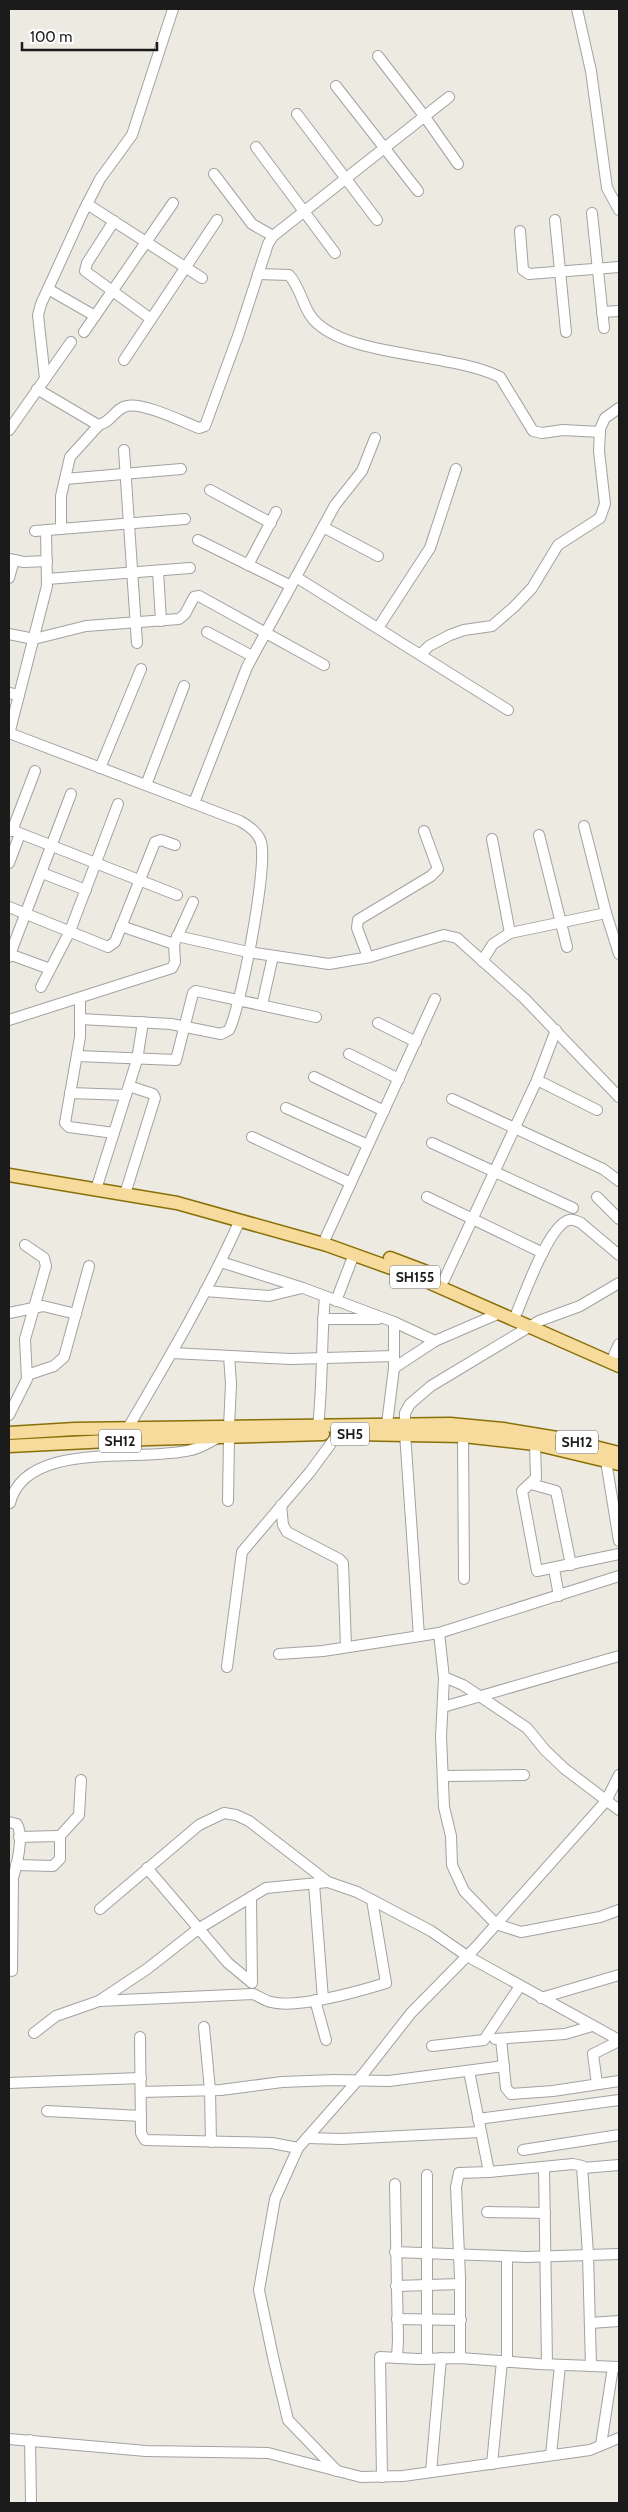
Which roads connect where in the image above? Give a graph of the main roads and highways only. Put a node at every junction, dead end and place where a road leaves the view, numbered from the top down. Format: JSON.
{"nodes":[{"id":1,"x":9,"y":1167,"type":"edge"},
{"id":2,"x":9,"y":1175,"type":"edge"},
{"id":3,"x":126,"y":1191,"type":"junction"},
{"id":4,"x":205,"y":1208,"type":"junction"},
{"id":5,"x":535,"y":1324,"type":"junction"},
{"id":6,"x":618,"y":1356,"type":"edge"},
{"id":7,"x":405,"y":1429,"type":"junction"},
{"id":8,"x":9,"y":1433,"type":"edge"},
{"id":9,"x":226,"y":1434,"type":"junction"},
{"id":10,"x":164,"y":1438,"type":"joint"},
{"id":11,"x":9,"y":1446,"type":"edge"},
{"id":12,"x":619,"y":1453,"type":"edge"},
{"id":13,"x":619,"y":1464,"type":"edge"}],
"edges":[{"from":1,"to":3,"type":"main road","number":"SH155"},
{"from":2,"to":3,"type":"main road","number":"SH155"},
{"from":3,"to":4,"type":"main road","number":"SH155"},
{"from":4,"to":5,"type":"main road","number":"SH155"},
{"from":4,"to":5,"type":"main road","number":"SH155"},
{"from":5,"to":6,"type":"main road","number":"SH155"},
{"from":7,"to":9,"type":"main road","number":"SH5"},
{"from":7,"to":9,"type":"main road","number":"SH12"},
{"from":7,"to":12,"type":"main road","number":"SH12"},
{"from":7,"to":13,"type":"main road","number":"SH5"},
{"from":8,"to":9,"type":"main road","number":"SH12"},
{"from":9,"to":10,"type":"main road","number":"SH5"},
{"from":10,"to":11,"type":"main road","number":"SH12"}]}
